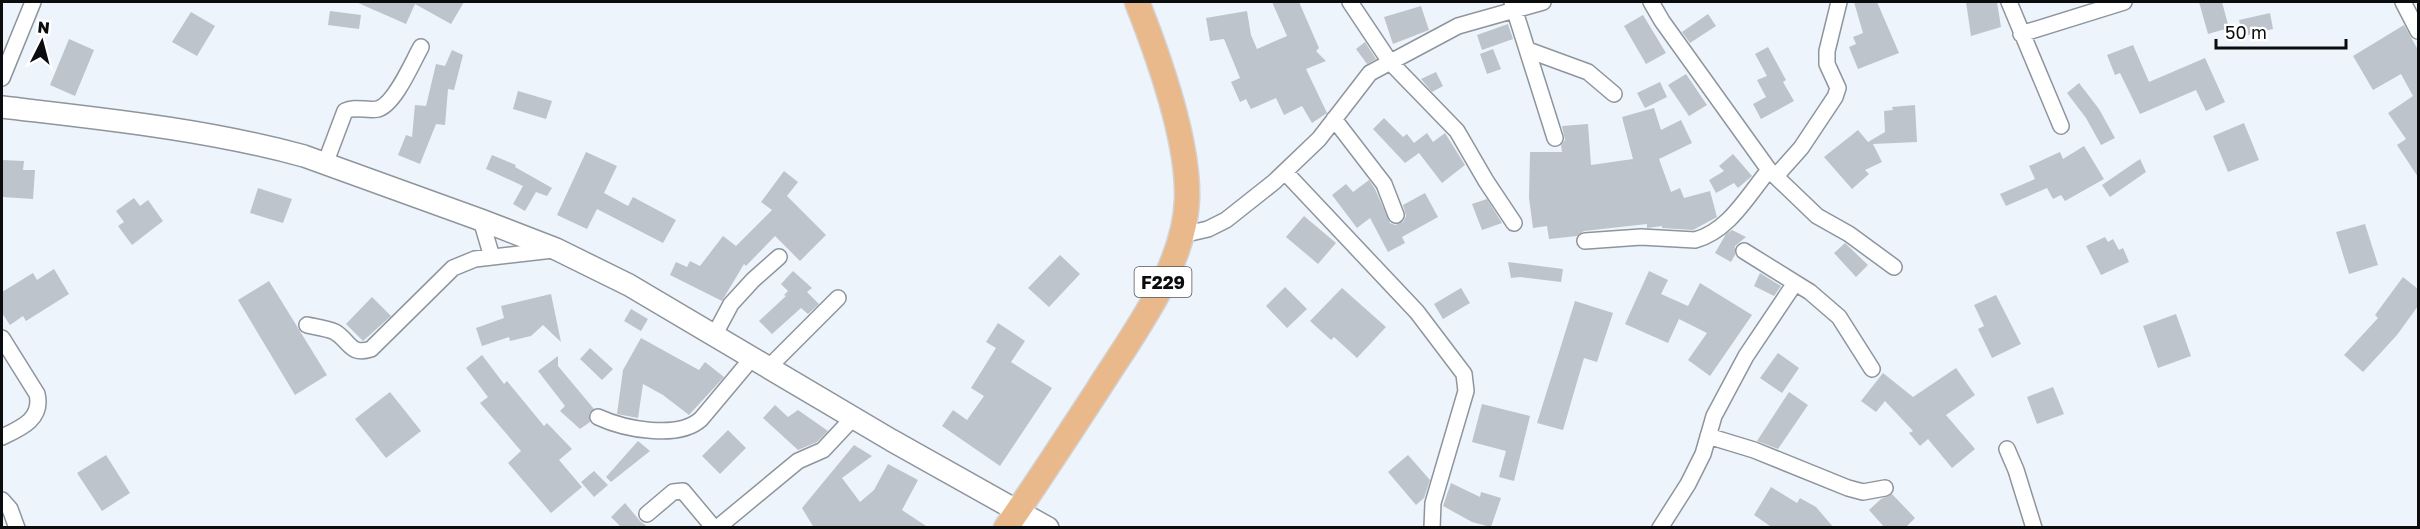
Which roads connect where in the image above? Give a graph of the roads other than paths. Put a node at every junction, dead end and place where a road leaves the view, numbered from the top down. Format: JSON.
{"nodes":[{"id":1,"x":33,"y":2,"type":"edge"},
{"id":2,"x":1137,"y":2,"type":"edge"},
{"id":3,"x":1350,"y":2,"type":"edge"},
{"id":4,"x":1543,"y":2,"type":"edge"},
{"id":5,"x":1651,"y":2,"type":"edge"},
{"id":6,"x":1839,"y":2,"type":"edge"},
{"id":7,"x":2009,"y":2,"type":"edge"},
{"id":8,"x":2124,"y":2,"type":"edge"},
{"id":9,"x":2403,"y":2,"type":"edge"},
{"id":10,"x":1513,"y":5,"type":"edge"},
{"id":11,"x":2418,"y":31,"type":"edge"},
{"id":12,"x":2021,"y":34,"type":"junction"},
{"id":13,"x":421,"y":47,"type":"dead end"},
{"id":14,"x":1528,"y":50,"type":"junction"},
{"id":15,"x":1390,"y":62,"type":"junction"},
{"id":16,"x":2,"y":78,"type":"edge"},
{"id":17,"x":1614,"y":94,"type":"dead end"},
{"id":18,"x":2,"y":107,"type":"edge"},
{"id":19,"x":1334,"y":119,"type":"junction"},
{"id":20,"x":2061,"y":126,"type":"dead end"},
{"id":21,"x":1556,"y":138,"type":"dead end"},
{"id":22,"x":325,"y":164,"type":"junction"},
{"id":23,"x":1285,"y":172,"type":"junction"},
{"id":24,"x":1773,"y":173,"type":"junction"},
{"id":25,"x":1396,"y":215,"type":"dead end"},
{"id":26,"x":481,"y":220,"type":"junction"},
{"id":27,"x":1514,"y":223,"type":"dead end"},
{"id":28,"x":1182,"y":235,"type":"junction"},
{"id":29,"x":1585,"y":241,"type":"dead end"},
{"id":30,"x":556,"y":249,"type":"junction"},
{"id":31,"x":1744,"y":251,"type":"dead end"},
{"id":32,"x":492,"y":257,"type":"junction"},
{"id":33,"x":779,"y":257,"type":"dead end"},
{"id":34,"x":1894,"y":267,"type":"dead end"},
{"id":35,"x":1795,"y":283,"type":"junction"},
{"id":36,"x":838,"y":298,"type":"dead end"},
{"id":37,"x":307,"y":325,"type":"dead end"},
{"id":38,"x":715,"y":334,"type":"junction"},
{"id":39,"x":2,"y":338,"type":"edge"},
{"id":40,"x":761,"y":362,"type":"junction"},
{"id":41,"x":1872,"y":369,"type":"dead end"},
{"id":42,"x":598,"y":417,"type":"dead end"},
{"id":43,"x":853,"y":418,"type":"junction"},
{"id":44,"x":1708,"y":436,"type":"junction"},
{"id":45,"x":2,"y":437,"type":"edge"},
{"id":46,"x":2007,"y":449,"type":"dead end"},
{"id":47,"x":1885,"y":488,"type":"dead end"},
{"id":48,"x":2,"y":500,"type":"edge"},
{"id":49,"x":646,"y":514,"type":"dead end"},
{"id":50,"x":1011,"y":520,"type":"edge"},
{"id":51,"x":17,"y":528,"type":"edge"},
{"id":52,"x":715,"y":528,"type":"edge"},
{"id":53,"x":1048,"y":528,"type":"edge"},
{"id":54,"x":1432,"y":528,"type":"edge"},
{"id":55,"x":1660,"y":528,"type":"edge"},
{"id":56,"x":2034,"y":528,"type":"edge"}],
"edges":[{"from":1,"to":16,"type":"street"},
{"from":2,"to":28,"type":"main road","number":"F229"},
{"from":3,"to":15,"type":"street"},
{"from":4,"to":10,"type":"street"},
{"from":5,"to":24,"type":"street"},
{"from":6,"to":24,"type":"street"},
{"from":7,"to":12,"type":"street"},
{"from":8,"to":12,"type":"street"},
{"from":9,"to":11,"type":"street"},
{"from":10,"to":14,"type":"street"},
{"from":10,"to":15,"type":"street"},
{"from":12,"to":20,"type":"street"},
{"from":13,"to":22,"type":"street"},
{"from":14,"to":17,"type":"street"},
{"from":14,"to":21,"type":"street"},
{"from":15,"to":19,"type":"street"},
{"from":15,"to":27,"type":"street"},
{"from":18,"to":22,"type":"main road"},
{"from":19,"to":23,"type":"street"},
{"from":19,"to":25,"type":"street"},
{"from":22,"to":26,"type":"main road"},
{"from":23,"to":28,"type":"street"},
{"from":23,"to":54,"type":"street"},
{"from":24,"to":29,"type":"street"},
{"from":24,"to":34,"type":"street"},
{"from":26,"to":30,"type":"main road"},
{"from":26,"to":32,"type":"street"},
{"from":28,"to":50,"type":"main road","number":"F229"},
{"from":30,"to":32,"type":"street"},
{"from":30,"to":38,"type":"main road"},
{"from":31,"to":35,"type":"street"},
{"from":32,"to":37,"type":"street"},
{"from":33,"to":38,"type":"street"},
{"from":35,"to":41,"type":"street"},
{"from":35,"to":44,"type":"street"},
{"from":36,"to":40,"type":"street"},
{"from":38,"to":40,"type":"main road"},
{"from":39,"to":45,"type":"street"},
{"from":40,"to":42,"type":"street"},
{"from":40,"to":43,"type":"main road"},
{"from":43,"to":50,"type":"main road"},
{"from":43,"to":52,"type":"street"},
{"from":44,"to":47,"type":"street"},
{"from":44,"to":55,"type":"street"},
{"from":46,"to":56,"type":"street"},
{"from":48,"to":51,"type":"street"},
{"from":49,"to":52,"type":"street"},
{"from":50,"to":53,"type":"main road"}]}
